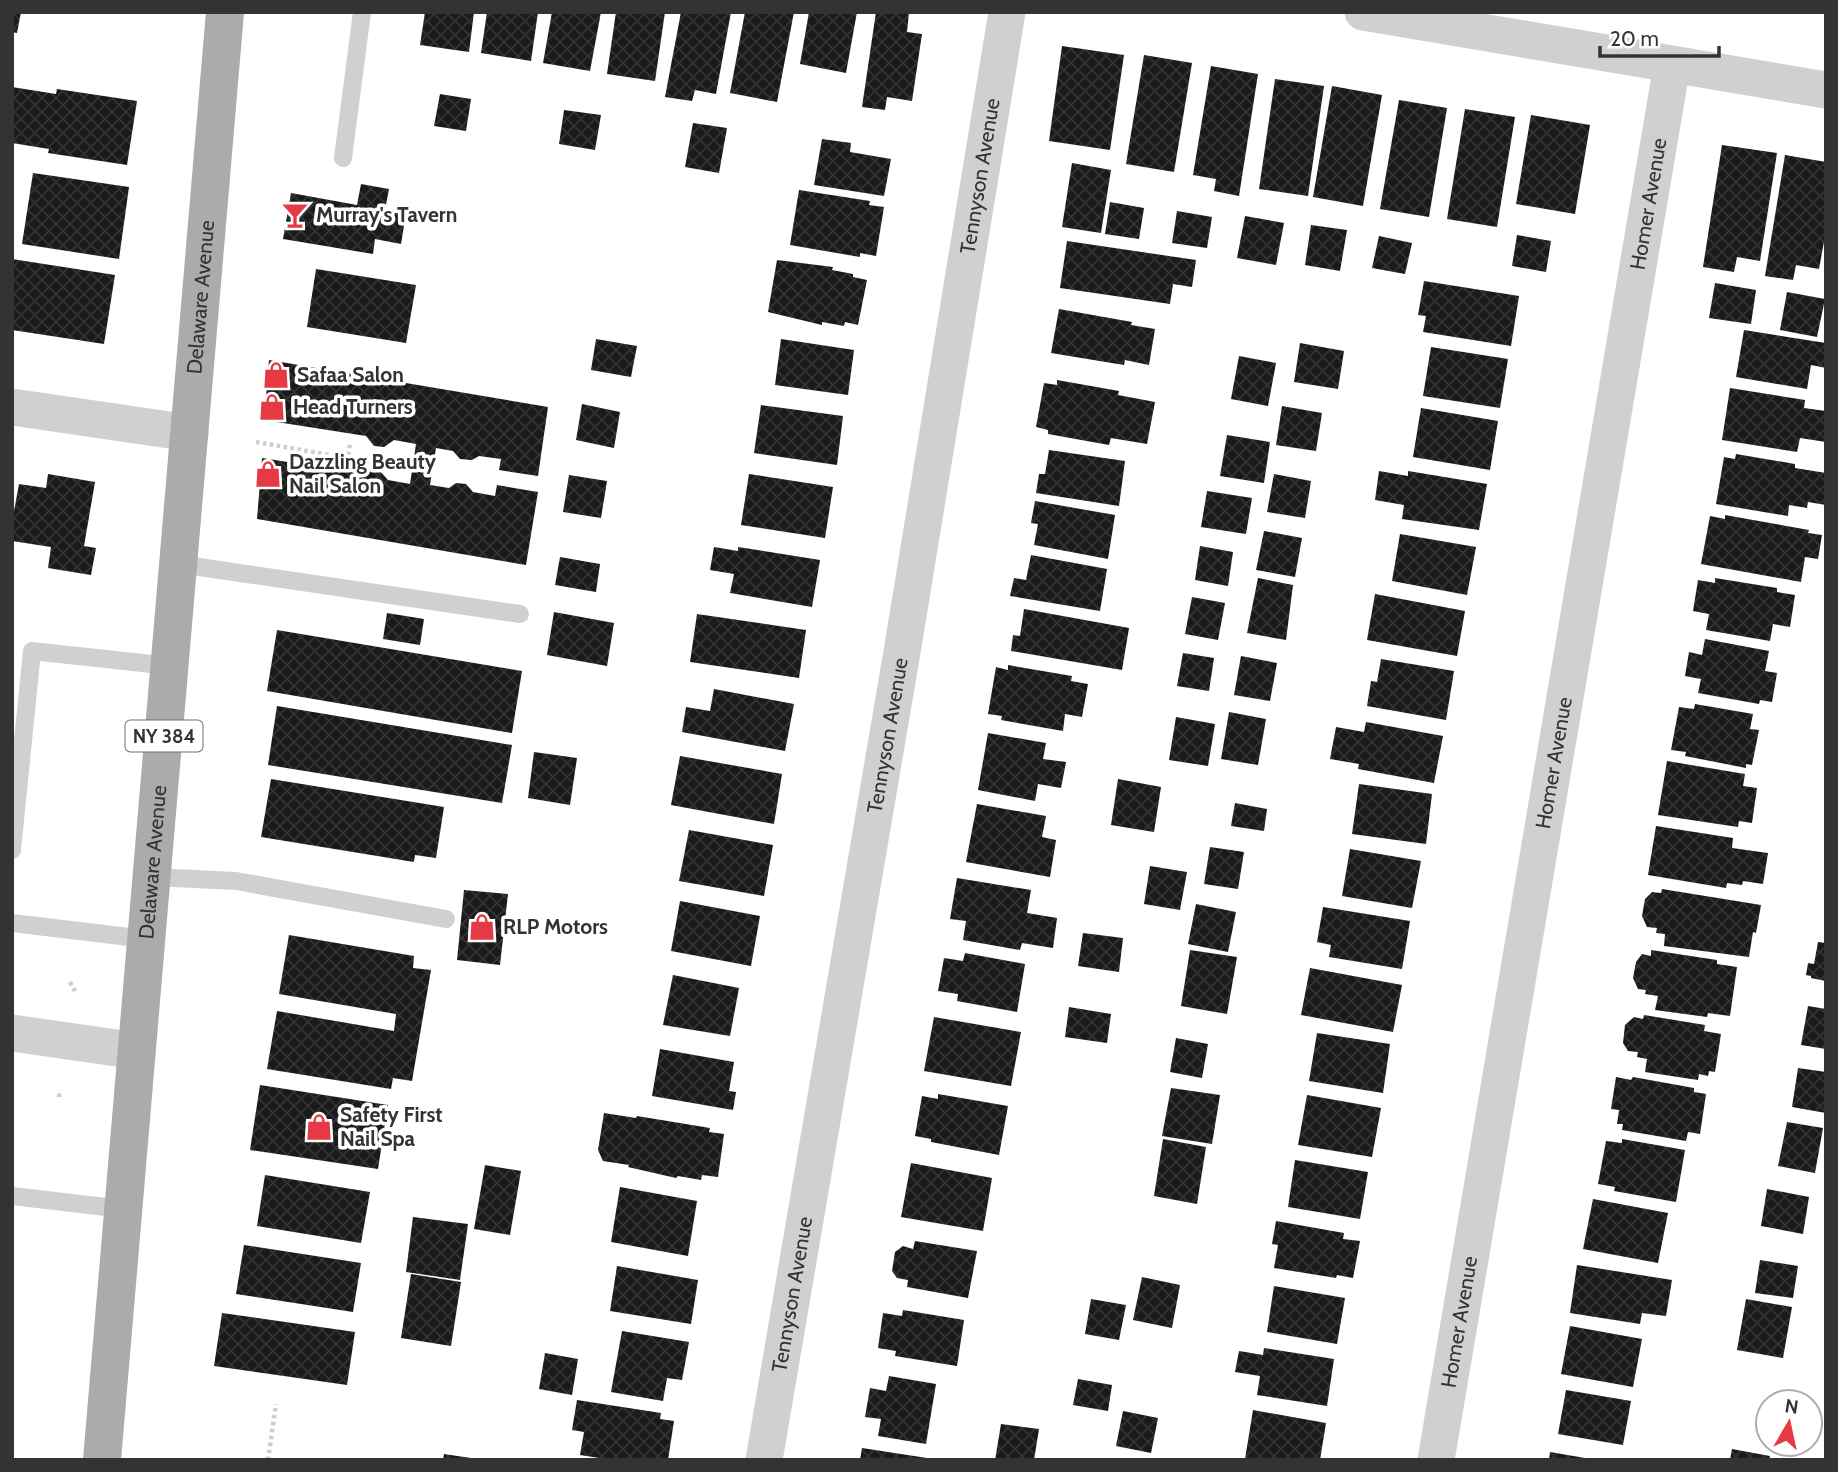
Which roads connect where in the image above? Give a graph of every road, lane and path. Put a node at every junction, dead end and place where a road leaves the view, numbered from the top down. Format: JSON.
{"nodes":[{"id":1,"x":225,"y":12,"type":"edge"},
{"id":2,"x":362,"y":12,"type":"edge"},
{"id":3,"x":1007,"y":12,"type":"edge"},
{"id":4,"x":1363,"y":12,"type":"edge"},
{"id":5,"x":1672,"y":65,"type":"junction"},
{"id":6,"x":1826,"y":90,"type":"edge"},
{"id":7,"x":343,"y":158,"type":"dead end"},
{"id":8,"x":12,"y":407,"type":"edge"},
{"id":9,"x":190,"y":433,"type":"junction"},
{"id":10,"x":256,"y":442,"type":"dead end"},
{"id":11,"x":350,"y":444,"type":"dead end"},
{"id":12,"x":348,"y":458,"type":"junction"},
{"id":13,"x":398,"y":467,"type":"dead end"},
{"id":14,"x":346,"y":469,"type":"dead end"},
{"id":15,"x":179,"y":564,"type":"junction"},
{"id":16,"x":520,"y":614,"type":"dead end"},
{"id":17,"x":170,"y":666,"type":"junction"},
{"id":18,"x":12,"y":850,"type":"edge"},
{"id":19,"x":152,"y":877,"type":"junction"},
{"id":20,"x":446,"y":919,"type":"dead end"},
{"id":21,"x":12,"y":923,"type":"edge"},
{"id":22,"x":146,"y":939,"type":"junction"},
{"id":23,"x":70,"y":982,"type":"dead end"},
{"id":24,"x":75,"y":991,"type":"dead end"},
{"id":25,"x":12,"y":1033,"type":"edge"},
{"id":26,"x":137,"y":1051,"type":"junction"},
{"id":27,"x":60,"y":1090,"type":"dead end"},
{"id":28,"x":59,"y":1097,"type":"dead end"},
{"id":29,"x":12,"y":1196,"type":"edge"},
{"id":30,"x":123,"y":1209,"type":"junction"},
{"id":31,"x":276,"y":1404,"type":"dead end"},
{"id":32,"x":102,"y":1460,"type":"edge"},
{"id":33,"x":268,"y":1460,"type":"edge"},
{"id":34,"x":764,"y":1460,"type":"edge"},
{"id":35,"x":1436,"y":1460,"type":"edge"}],
"edges":[{"from":1,"to":9,"type":"main road","name":"Delaware Avenue","number":"NY 384"},
{"from":2,"to":7,"type":"lane"},
{"from":3,"to":34,"type":"street","name":"Tennyson Avenue"},
{"from":4,"to":5,"type":"street"},
{"from":5,"to":6,"type":"street"},
{"from":5,"to":35,"type":"street","name":"Homer Avenue"},
{"from":8,"to":9,"type":"street"},
{"from":9,"to":15,"type":"main road","name":"Delaware Avenue","number":"NY 384"},
{"from":10,"to":12,"type":"path"},
{"from":11,"to":12,"type":"path"},
{"from":12,"to":13,"type":"path"},
{"from":12,"to":14,"type":"path"},
{"from":15,"to":16,"type":"lane"},
{"from":15,"to":17,"type":"main road","name":"Delaware Avenue","number":"NY 384"},
{"from":17,"to":18,"type":"lane"},
{"from":17,"to":19,"type":"main road","name":"Delaware Avenue","number":"NY 384"},
{"from":19,"to":20,"type":"lane"},
{"from":19,"to":22,"type":"main road","name":"Delaware Avenue","number":"NY 384"},
{"from":21,"to":22,"type":"lane"},
{"from":22,"to":26,"type":"main road","name":"Delaware Avenue","number":"NY 384"},
{"from":23,"to":24,"type":"path"},
{"from":25,"to":26,"type":"street"},
{"from":26,"to":30,"type":"main road","name":"Delaware Avenue","number":"NY 384"},
{"from":27,"to":28,"type":"path"},
{"from":29,"to":30,"type":"lane"},
{"from":30,"to":32,"type":"main road","name":"Delaware Avenue","number":"NY 384"},
{"from":31,"to":33,"type":"path"}]}
